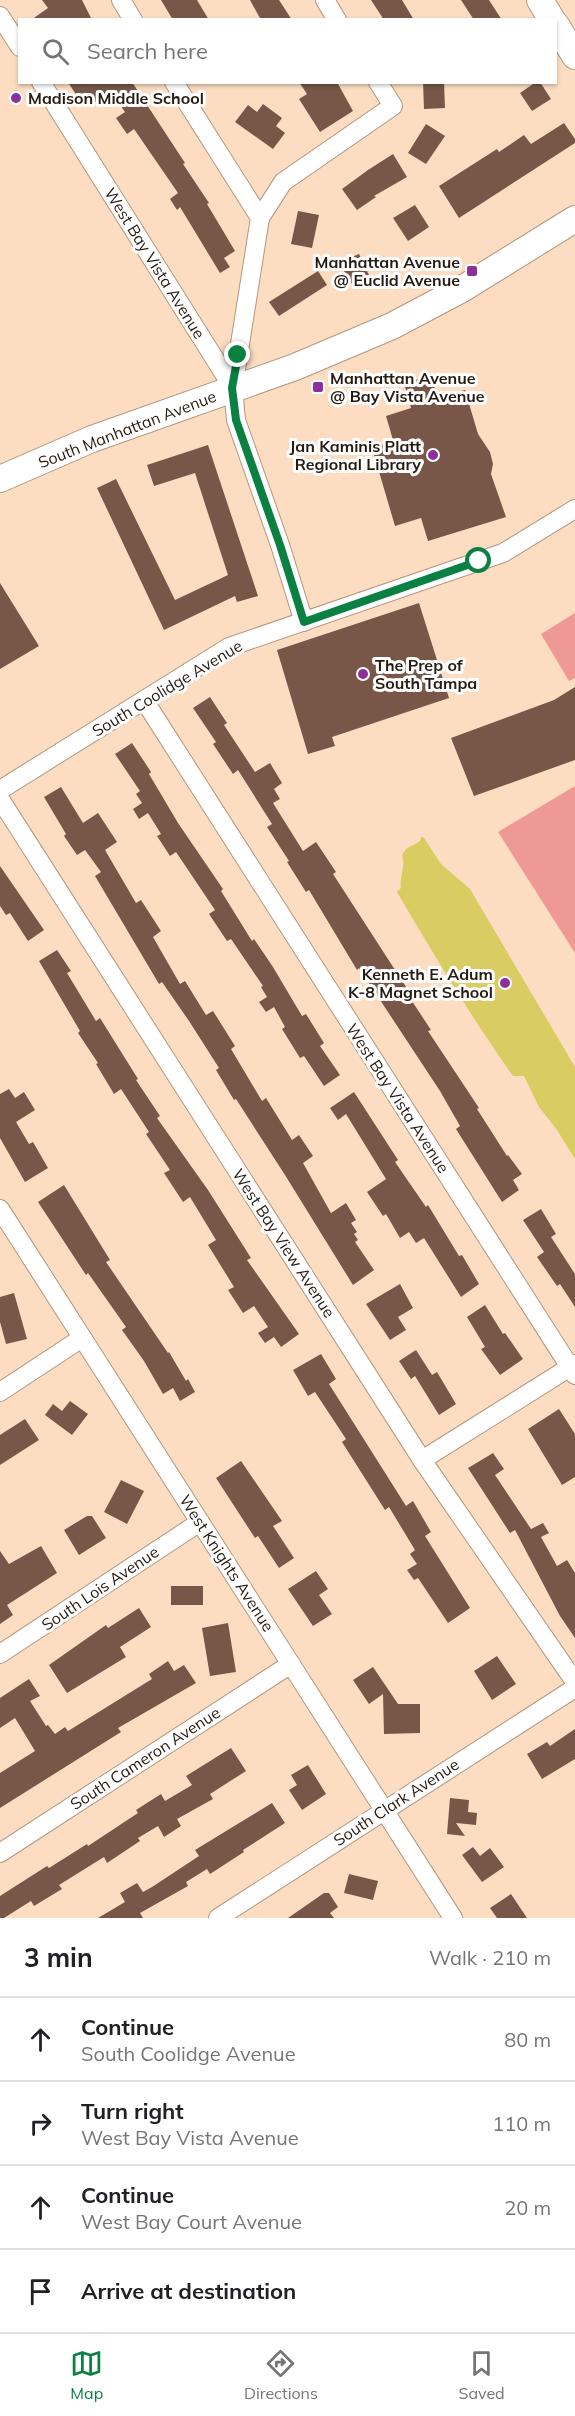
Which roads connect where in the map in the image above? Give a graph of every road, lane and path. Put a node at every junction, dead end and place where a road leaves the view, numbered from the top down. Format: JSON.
{"nodes":[{"id":1,"x":121,"y":0,"type":"edge"},
{"id":2,"x":325,"y":0,"type":"edge"},
{"id":3,"x":540,"y":0,"type":"edge"},
{"id":4,"x":0,"y":16,"type":"edge"},
{"id":5,"x":132,"y":18,"type":"edge"},
{"id":6,"x":336,"y":18,"type":"edge"},
{"id":7,"x":551,"y":18,"type":"edge"},
{"id":8,"x":557,"y":28,"type":"edge"},
{"id":9,"x":18,"y":45,"type":"edge"},
{"id":10,"x":575,"y":56,"type":"edge"},
{"id":11,"x":43,"y":84,"type":"edge"},
{"id":12,"x":175,"y":84,"type":"edge"},
{"id":13,"x":379,"y":84,"type":"edge"},
{"id":14,"x":260,"y":218,"type":"junction"},
{"id":15,"x":575,"y":219,"type":"edge"},
{"id":16,"x":232,"y":388,"type":"junction"},
{"id":17,"x":0,"y":479,"type":"edge"},
{"id":18,"x":575,"y":509,"type":"edge"},
{"id":19,"x":304,"y":622,"type":"junction"},
{"id":20,"x":144,"y":700,"type":"junction"},
{"id":21,"x":0,"y":790,"type":"edge"},
{"id":22,"x":0,"y":799,"type":"edge"},
{"id":23,"x":0,"y":1209,"type":"edge"},
{"id":24,"x":82,"y":1338,"type":"junction"},
{"id":25,"x":573,"y":1368,"type":"edge"},
{"id":26,"x":0,"y":1392,"type":"edge"},
{"id":27,"x":422,"y":1460,"type":"junction"},
{"id":28,"x":200,"y":1521,"type":"junction"},
{"id":29,"x":0,"y":1654,"type":"edge"},
{"id":30,"x":291,"y":1664,"type":"junction"},
{"id":31,"x":575,"y":1682,"type":"edge"},
{"id":32,"x":575,"y":1688,"type":"edge"},
{"id":33,"x":384,"y":1810,"type":"junction"},
{"id":34,"x":0,"y":1853,"type":"edge"},
{"id":35,"x":218,"y":1918,"type":"edge"},
{"id":36,"x":453,"y":1918,"type":"edge"}],
"edges":[{"from":1,"to":5,"type":"street"},
{"from":2,"to":6,"type":"street"},
{"from":3,"to":7,"type":"main road"},
{"from":4,"to":9,"type":"street"},
{"from":8,"to":10,"type":"main road"},
{"from":11,"to":16,"type":"street","name":"West Bay Vista Avenue"},
{"from":12,"to":14,"type":"street"},
{"from":13,"to":14,"type":"street"},
{"from":14,"to":16,"type":"street"},
{"from":15,"to":16,"type":"main road","name":"South Manhattan Avenue"},
{"from":16,"to":17,"type":"main road","name":"South Manhattan Avenue"},
{"from":16,"to":19,"type":"street","name":"West Bay Vista Avenue"},
{"from":18,"to":19,"type":"street","name":"South Coolidge Avenue"},
{"from":19,"to":20,"type":"street","name":"South Coolidge Avenue"},
{"from":20,"to":21,"type":"street","name":"South Coolidge Avenue"},
{"from":20,"to":25,"type":"street","name":"West Bay Vista Avenue"},
{"from":22,"to":27,"type":"street","name":"West Bay View Avenue"},
{"from":23,"to":24,"type":"street","name":"West Knights Avenue"},
{"from":24,"to":26,"type":"street"},
{"from":24,"to":28,"type":"street","name":"West Knights Avenue"},
{"from":25,"to":27,"type":"street"},
{"from":27,"to":31,"type":"street","name":"West Bay View Avenue"},
{"from":28,"to":29,"type":"street","name":"South Lois Avenue"},
{"from":28,"to":30,"type":"street","name":"West Knights Avenue"},
{"from":30,"to":33,"type":"street","name":"West Knights Avenue"},
{"from":30,"to":34,"type":"street","name":"South Cameron Avenue"},
{"from":32,"to":33,"type":"street","name":"South Clark Avenue"},
{"from":33,"to":35,"type":"street","name":"South Clark Avenue"},
{"from":33,"to":36,"type":"street","name":"West Knights Avenue"}]}
